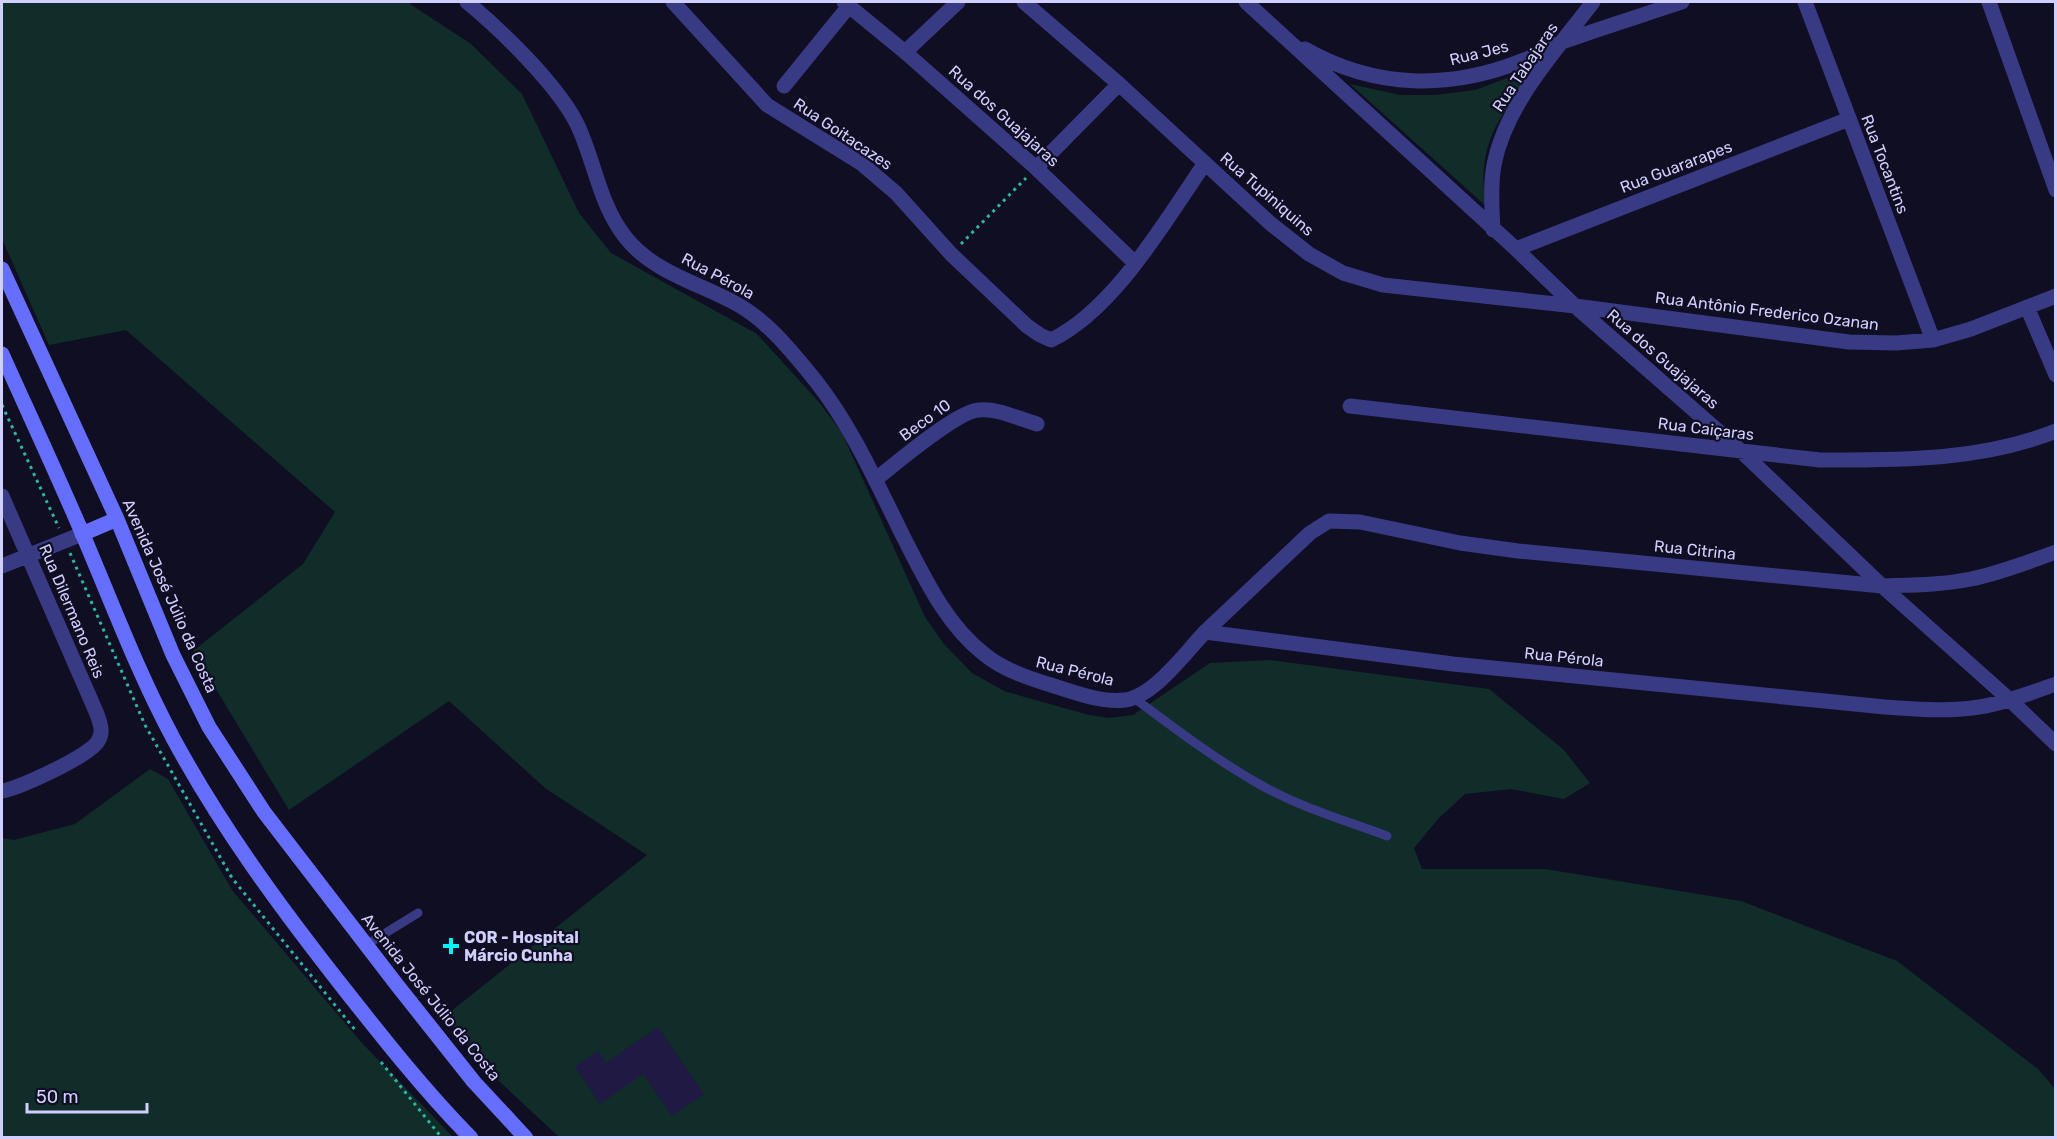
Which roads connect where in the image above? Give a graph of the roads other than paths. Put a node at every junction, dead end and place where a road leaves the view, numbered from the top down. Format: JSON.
{"nodes":[{"id":1,"x":467,"y":2,"type":"edge"},
{"id":2,"x":673,"y":2,"type":"edge"},
{"id":3,"x":958,"y":2,"type":"edge"},
{"id":4,"x":1024,"y":2,"type":"edge"},
{"id":5,"x":1246,"y":2,"type":"edge"},
{"id":6,"x":1593,"y":2,"type":"edge"},
{"id":7,"x":1682,"y":2,"type":"edge"},
{"id":8,"x":1805,"y":2,"type":"edge"},
{"id":9,"x":1989,"y":2,"type":"edge"},
{"id":10,"x":847,"y":4,"type":"edge"},
{"id":11,"x":1284,"y":37,"type":"junction"},
{"id":12,"x":1563,"y":42,"type":"junction"},
{"id":13,"x":905,"y":52,"type":"junction"},
{"id":14,"x":1119,"y":84,"type":"junction"},
{"id":15,"x":784,"y":86,"type":"dead end"},
{"id":16,"x":1849,"y":119,"type":"junction"},
{"id":17,"x":2048,"y":145,"type":"edge"},
{"id":18,"x":1205,"y":163,"type":"junction"},
{"id":19,"x":1036,"y":168,"type":"junction"},
{"id":20,"x":2055,"y":190,"type":"edge"},
{"id":21,"x":1493,"y":230,"type":"junction"},
{"id":22,"x":1516,"y":249,"type":"junction"},
{"id":23,"x":1135,"y":263,"type":"junction"},
{"id":24,"x":2,"y":269,"type":"edge"},
{"id":25,"x":2055,"y":296,"type":"edge"},
{"id":26,"x":1575,"y":306,"type":"junction"},
{"id":27,"x":2027,"y":307,"type":"junction"},
{"id":28,"x":1932,"y":340,"type":"junction"},
{"id":29,"x":2,"y":354,"type":"edge"},
{"id":30,"x":2055,"y":375,"type":"edge"},
{"id":31,"x":1350,"y":406,"type":"dead end"},
{"id":32,"x":1037,"y":424,"type":"dead end"},
{"id":33,"x":2055,"y":431,"type":"edge"},
{"id":34,"x":1742,"y":452,"type":"junction"},
{"id":35,"x":875,"y":480,"type":"junction"},
{"id":36,"x":2,"y":496,"type":"edge"},
{"id":37,"x":117,"y":519,"type":"junction"},
{"id":38,"x":82,"y":534,"type":"junction"},
{"id":39,"x":2055,"y":552,"type":"edge"},
{"id":40,"x":28,"y":554,"type":"junction"},
{"id":41,"x":2,"y":566,"type":"edge"},
{"id":42,"x":1882,"y":586,"type":"junction"},
{"id":43,"x":1205,"y":632,"type":"junction"},
{"id":44,"x":2055,"y":684,"type":"edge"},
{"id":45,"x":1134,"y":698,"type":"junction"},
{"id":46,"x":2010,"y":700,"type":"junction"},
{"id":47,"x":2055,"y":744,"type":"edge"},
{"id":48,"x":2,"y":791,"type":"edge"},
{"id":49,"x":1387,"y":836,"type":"dead end"},
{"id":50,"x":418,"y":913,"type":"dead end"},
{"id":51,"x":366,"y":945,"type":"junction"},
{"id":52,"x":471,"y":1137,"type":"edge"},
{"id":53,"x":526,"y":1137,"type":"edge"}],
"edges":[{"from":1,"to":35,"type":"street","name":"Rua Pérola"},
{"from":2,"to":23,"type":"street","name":"Rua Goitacazes"},
{"from":3,"to":13,"type":"street"},
{"from":4,"to":14,"type":"street","name":"Rua Tupiniquins"},
{"from":5,"to":11,"type":"street","name":"Rua dos Guajajaras"},
{"from":6,"to":12,"type":"street","name":"Rua Tabajaras"},
{"from":7,"to":12,"type":"street","name":"Rua Jes"},
{"from":8,"to":16,"type":"street","name":"Rua Tocantins"},
{"from":9,"to":17,"type":"street"},
{"from":10,"to":13,"type":"street","name":"Rua dos Guajajaras"},
{"from":10,"to":15,"type":"street"},
{"from":11,"to":12,"type":"street","name":"Rua Jes"},
{"from":11,"to":21,"type":"street","name":"Rua dos Guajajaras"},
{"from":12,"to":21,"type":"street","name":"Rua Tabajaras"},
{"from":13,"to":19,"type":"street","name":"Rua dos Guajajaras"},
{"from":14,"to":18,"type":"street","name":"Rua Tupiniquins"},
{"from":14,"to":19,"type":"street"},
{"from":16,"to":22,"type":"street","name":"Rua Guararapes"},
{"from":16,"to":28,"type":"street","name":"Rua Tocantins"},
{"from":17,"to":20,"type":"street"},
{"from":18,"to":23,"type":"street"},
{"from":18,"to":26,"type":"street","name":"Rua Tupiniquins"},
{"from":19,"to":23,"type":"street","name":"Rua dos Guajajaras"},
{"from":21,"to":22,"type":"street","name":"Rua dos Guajajaras"},
{"from":22,"to":26,"type":"street","name":"Rua dos Guajajaras"},
{"from":24,"to":37,"type":"main road","name":"Avenida José Júlio da Costa"},
{"from":25,"to":27,"type":"street","name":"Rua Antônio Frederico Ozanan"},
{"from":26,"to":28,"type":"street","name":"Rua Antônio Frederico Ozanan"},
{"from":26,"to":34,"type":"street","name":"Rua dos Guajajaras"},
{"from":27,"to":28,"type":"street","name":"Rua Antônio Frederico Ozanan"},
{"from":27,"to":30,"type":"street"},
{"from":29,"to":38,"type":"main road"},
{"from":31,"to":34,"type":"street","name":"Rua Caiçaras"},
{"from":32,"to":35,"type":"street","name":"Beco 10"},
{"from":33,"to":34,"type":"street","name":"Rua Caiçaras"},
{"from":34,"to":42,"type":"street","name":"Rua dos Guajajaras"},
{"from":35,"to":45,"type":"street","name":"Rua Pérola"},
{"from":36,"to":40,"type":"street","name":"Rua Dilermano Reis"},
{"from":37,"to":38,"type":"main road"},
{"from":37,"to":51,"type":"main road","name":"Avenida José Júlio da Costa"},
{"from":38,"to":40,"type":"street"},
{"from":38,"to":52,"type":"main road"},
{"from":39,"to":42,"type":"street","name":"Rua Citrina"},
{"from":40,"to":41,"type":"street"},
{"from":40,"to":48,"type":"street","name":"Rua Dilermano Reis"},
{"from":42,"to":43,"type":"street","name":"Rua Citrina"},
{"from":42,"to":46,"type":"street","name":"Rua dos Guajajaras"},
{"from":43,"to":45,"type":"street","name":"Rua Pérola"},
{"from":43,"to":46,"type":"street","name":"Rua Pérola"},
{"from":44,"to":46,"type":"street","name":"Rua Pérola"},
{"from":45,"to":49,"type":"lane"},
{"from":46,"to":47,"type":"street","name":"Rua dos Guajajaras"},
{"from":50,"to":51,"type":"lane"},
{"from":51,"to":53,"type":"main road","name":"Avenida José Júlio da Costa"}]}
